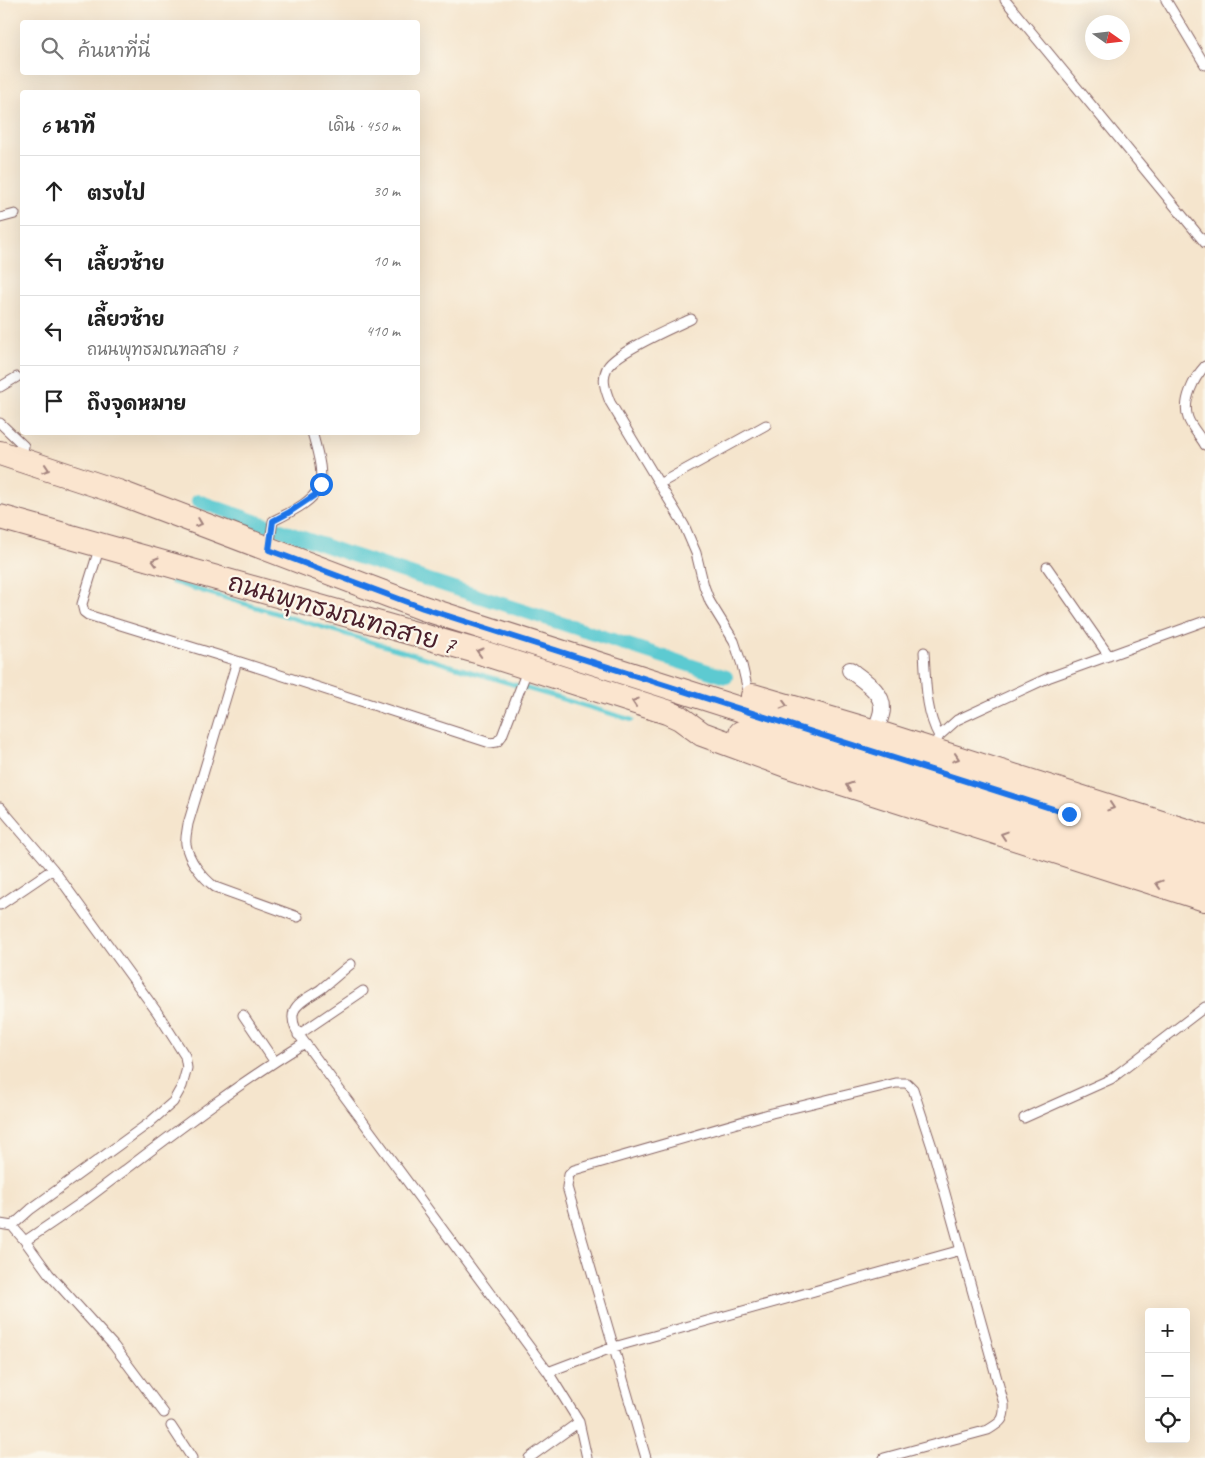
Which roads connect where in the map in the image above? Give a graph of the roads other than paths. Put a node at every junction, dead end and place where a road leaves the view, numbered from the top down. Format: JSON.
{"nodes":[{"id":1,"x":1005,"y":0,"type":"edge"},
{"id":2,"x":1166,"y":0,"type":"edge"},
{"id":3,"x":1205,"y":65,"type":"edge"},
{"id":4,"x":15,"y":214,"type":"dead end"},
{"id":5,"x":0,"y":218,"type":"edge"},
{"id":6,"x":1205,"y":243,"type":"edge"},
{"id":7,"x":691,"y":319,"type":"dead end"},
{"id":8,"x":1205,"y":366,"type":"edge"},
{"id":9,"x":18,"y":377,"type":"dead end"},
{"id":10,"x":0,"y":387,"type":"edge"},
{"id":11,"x":0,"y":423,"type":"edge"},
{"id":12,"x":766,"y":426,"type":"dead end"},
{"id":13,"x":313,"y":435,"type":"edge"},
{"id":14,"x":1205,"y":445,"type":"edge"},
{"id":15,"x":10,"y":457,"type":"edge"},
{"id":16,"x":660,"y":484,"type":"junction"},
{"id":17,"x":0,"y":517,"type":"edge"},
{"id":18,"x":100,"y":545,"type":"junction"},
{"id":19,"x":269,"y":550,"type":"junction"},
{"id":20,"x":1047,"y":567,"type":"dead end"},
{"id":21,"x":1205,"y":621,"type":"edge"},
{"id":22,"x":924,"y":652,"type":"dead end"},
{"id":23,"x":1108,"y":656,"type":"junction"},
{"id":24,"x":238,"y":661,"type":"junction"},
{"id":25,"x":528,"y":668,"type":"junction"},
{"id":26,"x":850,"y":670,"type":"dead end"},
{"id":27,"x":685,"y":691,"type":"junction"},
{"id":28,"x":749,"y":695,"type":"junction"},
{"id":29,"x":680,"y":718,"type":"junction"},
{"id":30,"x":875,"y":732,"type":"junction"},
{"id":31,"x":935,"y":743,"type":"junction"},
{"id":32,"x":0,"y":807,"type":"edge"},
{"id":33,"x":1066,"y":823,"type":"junction"},
{"id":34,"x":1205,"y":837,"type":"edge"},
{"id":35,"x":1205,"y":858,"type":"edge"},
{"id":36,"x":52,"y":869,"type":"junction"},
{"id":37,"x":1205,"y":878,"type":"edge"},
{"id":38,"x":1205,"y":899,"type":"edge"},
{"id":39,"x":0,"y":905,"type":"edge"},
{"id":40,"x":298,"y":917,"type":"dead end"},
{"id":41,"x":351,"y":964,"type":"dead end"},
{"id":42,"x":363,"y":991,"type":"dead end"},
{"id":43,"x":1205,"y":1007,"type":"edge"},
{"id":44,"x":243,"y":1015,"type":"dead end"},
{"id":45,"x":298,"y":1035,"type":"junction"},
{"id":46,"x":305,"y":1043,"type":"junction"},
{"id":47,"x":274,"y":1061,"type":"junction"},
{"id":48,"x":1024,"y":1118,"type":"dead end"},
{"id":49,"x":0,"y":1224,"type":"edge"},
{"id":50,"x":12,"y":1226,"type":"junction"},
{"id":51,"x":25,"y":1241,"type":"junction"},
{"id":52,"x":961,"y":1250,"type":"junction"},
{"id":53,"x":614,"y":1347,"type":"junction"},
{"id":54,"x":548,"y":1372,"type":"junction"},
{"id":55,"x":164,"y":1413,"type":"dead end"},
{"id":56,"x":579,"y":1422,"type":"junction"},
{"id":57,"x":171,"y":1426,"type":"dead end"},
{"id":58,"x":192,"y":1458,"type":"edge"},
{"id":59,"x":529,"y":1458,"type":"edge"},
{"id":60,"x":587,"y":1458,"type":"edge"},
{"id":61,"x":646,"y":1458,"type":"edge"},
{"id":62,"x":884,"y":1458,"type":"edge"}],
"edges":[{"from":1,"to":6,"type":"lane"},
{"from":2,"to":3,"type":"lane"},
{"from":4,"to":5,"type":"lane"},
{"from":7,"to":16,"type":"lane"},
{"from":8,"to":14,"type":"lane"},
{"from":9,"to":10,"type":"lane"},
{"from":11,"to":15,"type":"lane"},
{"from":12,"to":16,"type":"lane"},
{"from":13,"to":19,"type":"lane"},
{"from":15,"to":19,"type":"main road","name":"ถนนพุทธมณฑลสาย 7","one_way":true},
{"from":16,"to":28,"type":"lane"},
{"from":17,"to":18,"type":"main road","name":"ถนนพุทธมณฑลสาย 7"},
{"from":18,"to":24,"type":"lane"},
{"from":25,"to":18,"type":"main road","name":"ถนนพุทธมณฑลสาย 7","one_way":true},
{"from":19,"to":27,"type":"main road","name":"ถนนพุทธมณฑลสาย 7"},
{"from":20,"to":23,"type":"lane"},
{"from":21,"to":23,"type":"lane"},
{"from":22,"to":31,"type":"lane"},
{"from":23,"to":31,"type":"lane"},
{"from":24,"to":25,"type":"lane"},
{"from":24,"to":40,"type":"lane"},
{"from":29,"to":25,"type":"main road","name":"ถนนพุทธมณฑลสาย 7","one_way":true},
{"from":26,"to":30,"type":"street"},
{"from":27,"to":28,"type":"main road"},
{"from":27,"to":33,"type":"main road","name":"ถนนพุทธมณฑลสาย 7"},
{"from":28,"to":30,"type":"main road","one_way":true},
{"from":29,"to":33,"type":"main road"},
{"from":38,"to":29,"type":"main road","one_way":true},
{"from":30,"to":31,"type":"main road"},
{"from":31,"to":34,"type":"main road","one_way":true},
{"from":32,"to":36,"type":"lane"},
{"from":33,"to":35,"type":"main road"},
{"from":33,"to":37,"type":"main road"},
{"from":36,"to":39,"type":"lane"},
{"from":36,"to":50,"type":"lane"},
{"from":41,"to":45,"type":"lane"},
{"from":42,"to":45,"type":"lane"},
{"from":43,"to":48,"type":"lane"},
{"from":44,"to":47,"type":"lane"},
{"from":45,"to":46,"type":"lane"},
{"from":46,"to":47,"type":"lane"},
{"from":46,"to":54,"type":"lane"},
{"from":47,"to":51,"type":"lane"},
{"from":49,"to":50,"type":"lane"},
{"from":50,"to":51,"type":"lane"},
{"from":51,"to":55,"type":"lane"},
{"from":52,"to":53,"type":"lane"},
{"from":52,"to":53,"type":"lane"},
{"from":52,"to":62,"type":"lane"},
{"from":53,"to":54,"type":"lane"},
{"from":53,"to":61,"type":"lane"},
{"from":54,"to":56,"type":"lane"},
{"from":56,"to":59,"type":"lane"},
{"from":56,"to":60,"type":"lane"},
{"from":57,"to":58,"type":"lane"}]}
